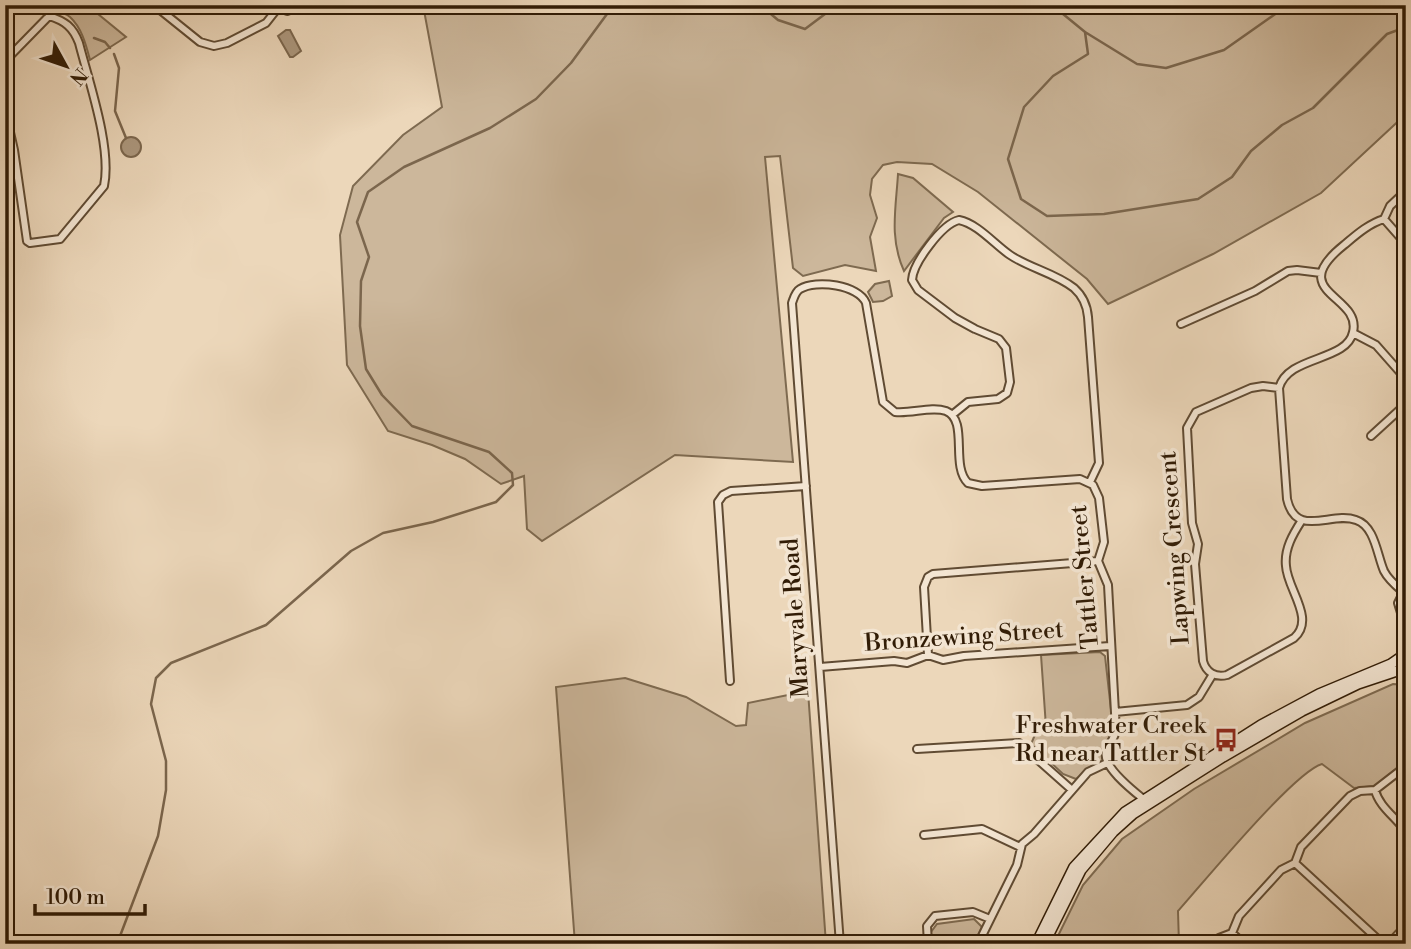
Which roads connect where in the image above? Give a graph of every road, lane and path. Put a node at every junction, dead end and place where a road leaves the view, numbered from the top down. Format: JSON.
{"nodes":[{"id":1,"x":45,"y":5,"type":"edge"},
{"id":2,"x":154,"y":5,"type":"edge"},
{"id":3,"x":303,"y":5,"type":"edge"},
{"id":4,"x":275,"y":7,"type":"edge"},
{"id":5,"x":49,"y":16,"type":"junction"},
{"id":6,"x":5,"y":61,"type":"edge"},
{"id":7,"x":5,"y":110,"type":"edge"},
{"id":8,"x":1406,"y":191,"type":"edge"},
{"id":9,"x":1384,"y":219,"type":"junction"},
{"id":10,"x":1406,"y":244,"type":"edge"},
{"id":11,"x":1321,"y":273,"type":"junction"},
{"id":12,"x":1181,"y":324,"type":"dead end"},
{"id":13,"x":1353,"y":333,"type":"junction"},
{"id":14,"x":1406,"y":379,"type":"edge"},
{"id":15,"x":1279,"y":388,"type":"junction"},
{"id":16,"x":1406,"y":405,"type":"edge"},
{"id":17,"x":952,"y":415,"type":"junction"},
{"id":18,"x":1371,"y":436,"type":"dead end"},
{"id":19,"x":1090,"y":482,"type":"junction"},
{"id":20,"x":806,"y":486,"type":"junction"},
{"id":21,"x":1302,"y":520,"type":"junction"},
{"id":22,"x":1098,"y":561,"type":"junction"},
{"id":23,"x":1404,"y":589,"type":"edge"},
{"id":24,"x":1405,"y":626,"type":"edge"},
{"id":25,"x":1406,"y":645,"type":"edge"},
{"id":26,"x":1110,"y":646,"type":"junction"},
{"id":27,"x":928,"y":655,"type":"junction"},
{"id":28,"x":1405,"y":660,"type":"edge"},
{"id":29,"x":820,"y":667,"type":"junction"},
{"id":30,"x":1213,"y":674,"type":"junction"},
{"id":31,"x":730,"y":681,"type":"dead end"},
{"id":32,"x":1115,"y":712,"type":"junction"},
{"id":33,"x":917,"y":749,"type":"dead end"},
{"id":34,"x":1107,"y":763,"type":"junction"},
{"id":35,"x":1406,"y":766,"type":"edge"},
{"id":36,"x":1072,"y":790,"type":"junction"},
{"id":37,"x":1375,"y":790,"type":"junction"},
{"id":38,"x":1147,"y":801,"type":"junction"},
{"id":39,"x":1406,"y":832,"type":"edge"},
{"id":40,"x":924,"y":835,"type":"dead end"},
{"id":41,"x":1020,"y":847,"type":"junction"},
{"id":42,"x":1295,"y":863,"type":"junction"},
{"id":43,"x":990,"y":919,"type":"junction"},
{"id":44,"x":1232,"y":933,"type":"junction"},
{"id":45,"x":1399,"y":933,"type":"dead end"},
{"id":46,"x":840,"y":944,"type":"edge"},
{"id":47,"x":928,"y":944,"type":"edge"},
{"id":48,"x":978,"y":944,"type":"edge"},
{"id":49,"x":1036,"y":944,"type":"edge"},
{"id":50,"x":1044,"y":944,"type":"edge"},
{"id":51,"x":1213,"y":944,"type":"edge"},
{"id":52,"x":1244,"y":944,"type":"edge"},
{"id":53,"x":1383,"y":944,"type":"edge"},
{"id":54,"x":1389,"y":944,"type":"edge"}],
"edges":[{"from":1,"to":5,"type":"street"},
{"from":2,"to":4,"type":"street"},
{"from":3,"to":4,"type":"street"},
{"from":5,"to":6,"type":"street"},
{"from":5,"to":7,"type":"street"},
{"from":8,"to":9,"type":"street"},
{"from":9,"to":10,"type":"street"},
{"from":9,"to":11,"type":"street"},
{"from":11,"to":12,"type":"street"},
{"from":11,"to":13,"type":"street"},
{"from":13,"to":14,"type":"street"},
{"from":13,"to":15,"type":"street"},
{"from":15,"to":21,"type":"street"},
{"from":15,"to":30,"type":"street","name":"Lapwing Crescent"},
{"from":16,"to":18,"type":"street"},
{"from":17,"to":19,"type":"street","name":"Tattler Street"},
{"from":17,"to":19,"type":"street"},
{"from":17,"to":20,"type":"street","name":"Maryvale Road"},
{"from":19,"to":22,"type":"street","name":"Tattler Street"},
{"from":20,"to":29,"type":"street","name":"Maryvale Road"},
{"from":20,"to":31,"type":"street"},
{"from":21,"to":23,"type":"street"},
{"from":21,"to":30,"type":"street","name":"Lapwing Crescent"},
{"from":22,"to":26,"type":"street","name":"Tattler Street"},
{"from":22,"to":27,"type":"street"},
{"from":23,"to":24,"type":"street"},
{"from":24,"to":25,"type":"street"},
{"from":26,"to":27,"type":"street","name":"Bronzewing Street"},
{"from":26,"to":32,"type":"street","name":"Tattler Street"},
{"from":27,"to":29,"type":"street","name":"Bronzewing Street"},
{"from":28,"to":38,"type":"main road"},
{"from":29,"to":46,"type":"street","name":"Maryvale Road"},
{"from":30,"to":32,"type":"street"},
{"from":32,"to":34,"type":"street","name":"Tattler Street"},
{"from":33,"to":36,"type":"street"},
{"from":34,"to":36,"type":"street"},
{"from":34,"to":38,"type":"street"},
{"from":35,"to":37,"type":"street"},
{"from":36,"to":41,"type":"street"},
{"from":37,"to":39,"type":"street"},
{"from":37,"to":42,"type":"street"},
{"from":38,"to":49,"type":"main road"},
{"from":38,"to":50,"type":"main road"},
{"from":40,"to":41,"type":"street"},
{"from":41,"to":43,"type":"street"},
{"from":42,"to":44,"type":"street"},
{"from":42,"to":53,"type":"street"},
{"from":43,"to":47,"type":"street"},
{"from":43,"to":48,"type":"street"},
{"from":44,"to":51,"type":"street"},
{"from":44,"to":52,"type":"street"},
{"from":45,"to":54,"type":"street"}]}
